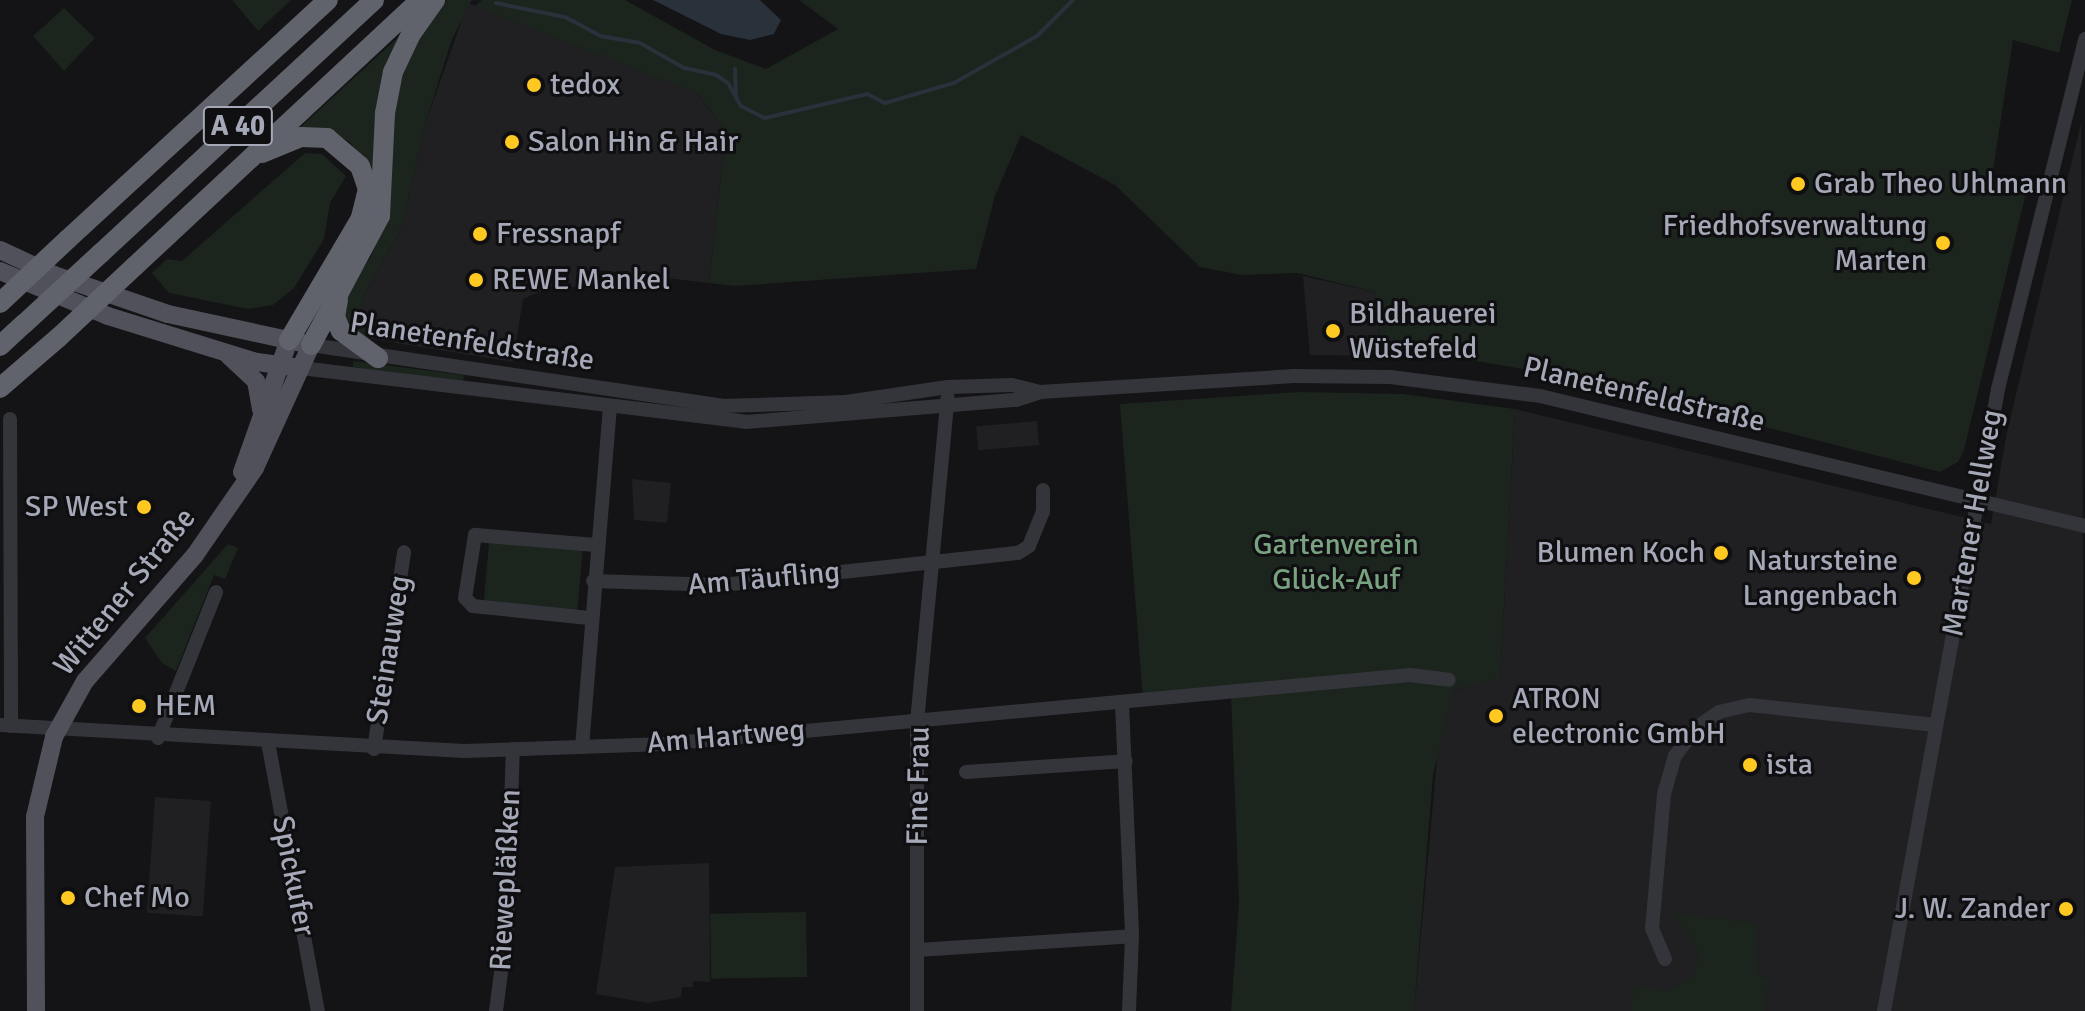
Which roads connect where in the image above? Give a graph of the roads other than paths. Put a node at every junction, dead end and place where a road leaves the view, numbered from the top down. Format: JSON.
{"nodes":[{"id":1,"x":328,"y":0,"type":"edge"},
{"id":2,"x":374,"y":0,"type":"edge"},
{"id":3,"x":420,"y":0,"type":"edge"},
{"id":4,"x":435,"y":0,"type":"edge"},
{"id":5,"x":2085,"y":39,"type":"edge"},
{"id":6,"x":241,"y":165,"type":"junction"},
{"id":7,"x":0,"y":250,"type":"edge"},
{"id":8,"x":0,"y":271,"type":"edge"},
{"id":9,"x":342,"y":288,"type":"junction"},
{"id":10,"x":0,"y":303,"type":"edge"},
{"id":11,"x":289,"y":340,"type":"junction"},
{"id":12,"x":311,"y":345,"type":"junction"},
{"id":13,"x":0,"y":346,"type":"edge"},
{"id":14,"x":223,"y":352,"type":"junction"},
{"id":15,"x":378,"y":358,"type":"junction"},
{"id":16,"x":279,"y":366,"type":"junction"},
{"id":17,"x":301,"y":368,"type":"junction"},
{"id":18,"x":948,"y":387,"type":"junction"},
{"id":19,"x":0,"y":388,"type":"edge"},
{"id":20,"x":1040,"y":392,"type":"junction"},
{"id":21,"x":948,"y":406,"type":"junction"},
{"id":22,"x":610,"y":407,"type":"junction"},
{"id":23,"x":261,"y":411,"type":"junction"},
{"id":24,"x":10,"y":419,"type":"dead end"},
{"id":25,"x":1043,"y":490,"type":"dead end"},
{"id":26,"x":235,"y":494,"type":"junction"},
{"id":27,"x":1975,"y":503,"type":"junction"},
{"id":28,"x":2085,"y":526,"type":"edge"},
{"id":29,"x":596,"y":545,"type":"junction"},
{"id":30,"x":404,"y":552,"type":"dead end"},
{"id":31,"x":934,"y":561,"type":"junction"},
{"id":32,"x":593,"y":581,"type":"junction"},
{"id":33,"x":216,"y":592,"type":"dead end"},
{"id":34,"x":589,"y":618,"type":"junction"},
{"id":35,"x":1449,"y":680,"type":"dead end"},
{"id":36,"x":1122,"y":704,"type":"junction"},
{"id":37,"x":917,"y":722,"type":"junction"},
{"id":38,"x":6,"y":725,"type":"edge"},
{"id":39,"x":1936,"y":725,"type":"junction"},
{"id":40,"x":58,"y":729,"type":"junction"},
{"id":41,"x":158,"y":738,"type":"junction"},
{"id":42,"x":268,"y":742,"type":"junction"},
{"id":43,"x":582,"y":747,"type":"junction"},
{"id":44,"x":374,"y":749,"type":"junction"},
{"id":45,"x":513,"y":749,"type":"junction"},
{"id":46,"x":1126,"y":761,"type":"junction"},
{"id":47,"x":966,"y":772,"type":"dead end"},
{"id":48,"x":1132,"y":936,"type":"junction"},
{"id":49,"x":918,"y":950,"type":"junction"},
{"id":50,"x":1665,"y":959,"type":"dead end"},
{"id":51,"x":36,"y":1011,"type":"edge"},
{"id":52,"x":318,"y":1011,"type":"edge"},
{"id":53,"x":496,"y":1011,"type":"edge"},
{"id":54,"x":917,"y":1011,"type":"edge"},
{"id":55,"x":1129,"y":1011,"type":"edge"},
{"id":56,"x":1884,"y":1011,"type":"edge"}],
"edges":[{"from":1,"to":10,"type":"highway","number":"A 40","bridge":true},
{"from":2,"to":13,"type":"highway","number":"A 40","bridge":true},
{"from":3,"to":6,"type":"highway"},
{"from":4,"to":9,"type":"highway"},
{"from":5,"to":27,"type":"street","name":"Martener Hellweg"},
{"from":6,"to":11,"type":"highway"},
{"from":6,"to":19,"type":"highway","bridge":true},
{"from":7,"to":11,"type":"main road","name":"Planetenfeldstraße"},
{"from":8,"to":14,"type":"main road","name":"Planetenfeldstraße"},
{"from":9,"to":12,"type":"highway"},
{"from":9,"to":15,"type":"highway"},
{"from":11,"to":12,"type":"main road","name":"Planetenfeldstraße"},
{"from":11,"to":16,"type":"main road","name":"Wittener Straße"},
{"from":12,"to":15,"type":"street","name":"Planetenfeldstraße"},
{"from":12,"to":17,"type":"main road","name":"Wittener Straße"},
{"from":14,"to":16,"type":"main road","name":"Planetenfeldstraße"},
{"from":14,"to":23,"type":"main road"},
{"from":15,"to":18,"type":"street","name":"Planetenfeldstraße"},
{"from":16,"to":17,"type":"main road","name":"Planetenfeldstraße"},
{"from":16,"to":23,"type":"main road","name":"Wittener Straße"},
{"from":17,"to":22,"type":"street","name":"Planetenfeldstraße"},
{"from":17,"to":26,"type":"main road","name":"Wittener Straße"},
{"from":18,"to":20,"type":"street","name":"Planetenfeldstraße"},
{"from":18,"to":21,"type":"street"},
{"from":20,"to":21,"type":"street","name":"Planetenfeldstraße"},
{"from":20,"to":27,"type":"street","name":"Planetenfeldstraße"},
{"from":21,"to":22,"type":"street","name":"Planetenfeldstraße"},
{"from":21,"to":31,"type":"street","name":"Fine Frau"},
{"from":22,"to":29,"type":"street"},
{"from":23,"to":26,"type":"main road","name":"Wittener Straße"},
{"from":24,"to":38,"type":"street","name":"Wittener Straße"},
{"from":25,"to":31,"type":"street"},
{"from":26,"to":40,"type":"main road","name":"Wittener Straße"},
{"from":27,"to":28,"type":"street","name":"Planetenfeldstraße"},
{"from":27,"to":39,"type":"street","name":"Martener Hellweg"},
{"from":29,"to":32,"type":"street"},
{"from":29,"to":34,"type":"street"},
{"from":30,"to":44,"type":"street","name":"Steinauweg"},
{"from":31,"to":32,"type":"street","name":"Am Täufling"},
{"from":31,"to":37,"type":"street","name":"Fine Frau"},
{"from":32,"to":34,"type":"street"},
{"from":33,"to":41,"type":"street"},
{"from":34,"to":43,"type":"street"},
{"from":35,"to":36,"type":"street","name":"Am Hartweg"},
{"from":36,"to":37,"type":"street","name":"Am Hartweg"},
{"from":36,"to":46,"type":"street"},
{"from":37,"to":43,"type":"street","name":"Am Hartweg"},
{"from":37,"to":49,"type":"street","name":"Fine Frau"},
{"from":38,"to":40,"type":"street","name":"Am Hartweg"},
{"from":39,"to":50,"type":"street"},
{"from":39,"to":56,"type":"street","name":"Martener Hellweg"},
{"from":40,"to":41,"type":"street","name":"Am Hartweg"},
{"from":40,"to":51,"type":"main road","name":"Wittener Straße"},
{"from":41,"to":42,"type":"street","name":"Am Hartweg"},
{"from":42,"to":44,"type":"street","name":"Am Hartweg"},
{"from":42,"to":52,"type":"street","name":"Spickufer"},
{"from":43,"to":45,"type":"street","name":"Am Hartweg"},
{"from":44,"to":45,"type":"street","name":"Am Hartweg"},
{"from":45,"to":53,"type":"street","name":"Riewepläßken"},
{"from":46,"to":47,"type":"street"},
{"from":46,"to":48,"type":"street"},
{"from":48,"to":49,"type":"street"},
{"from":48,"to":55,"type":"street"},
{"from":49,"to":54,"type":"street","name":"Fine Frau"}]}
